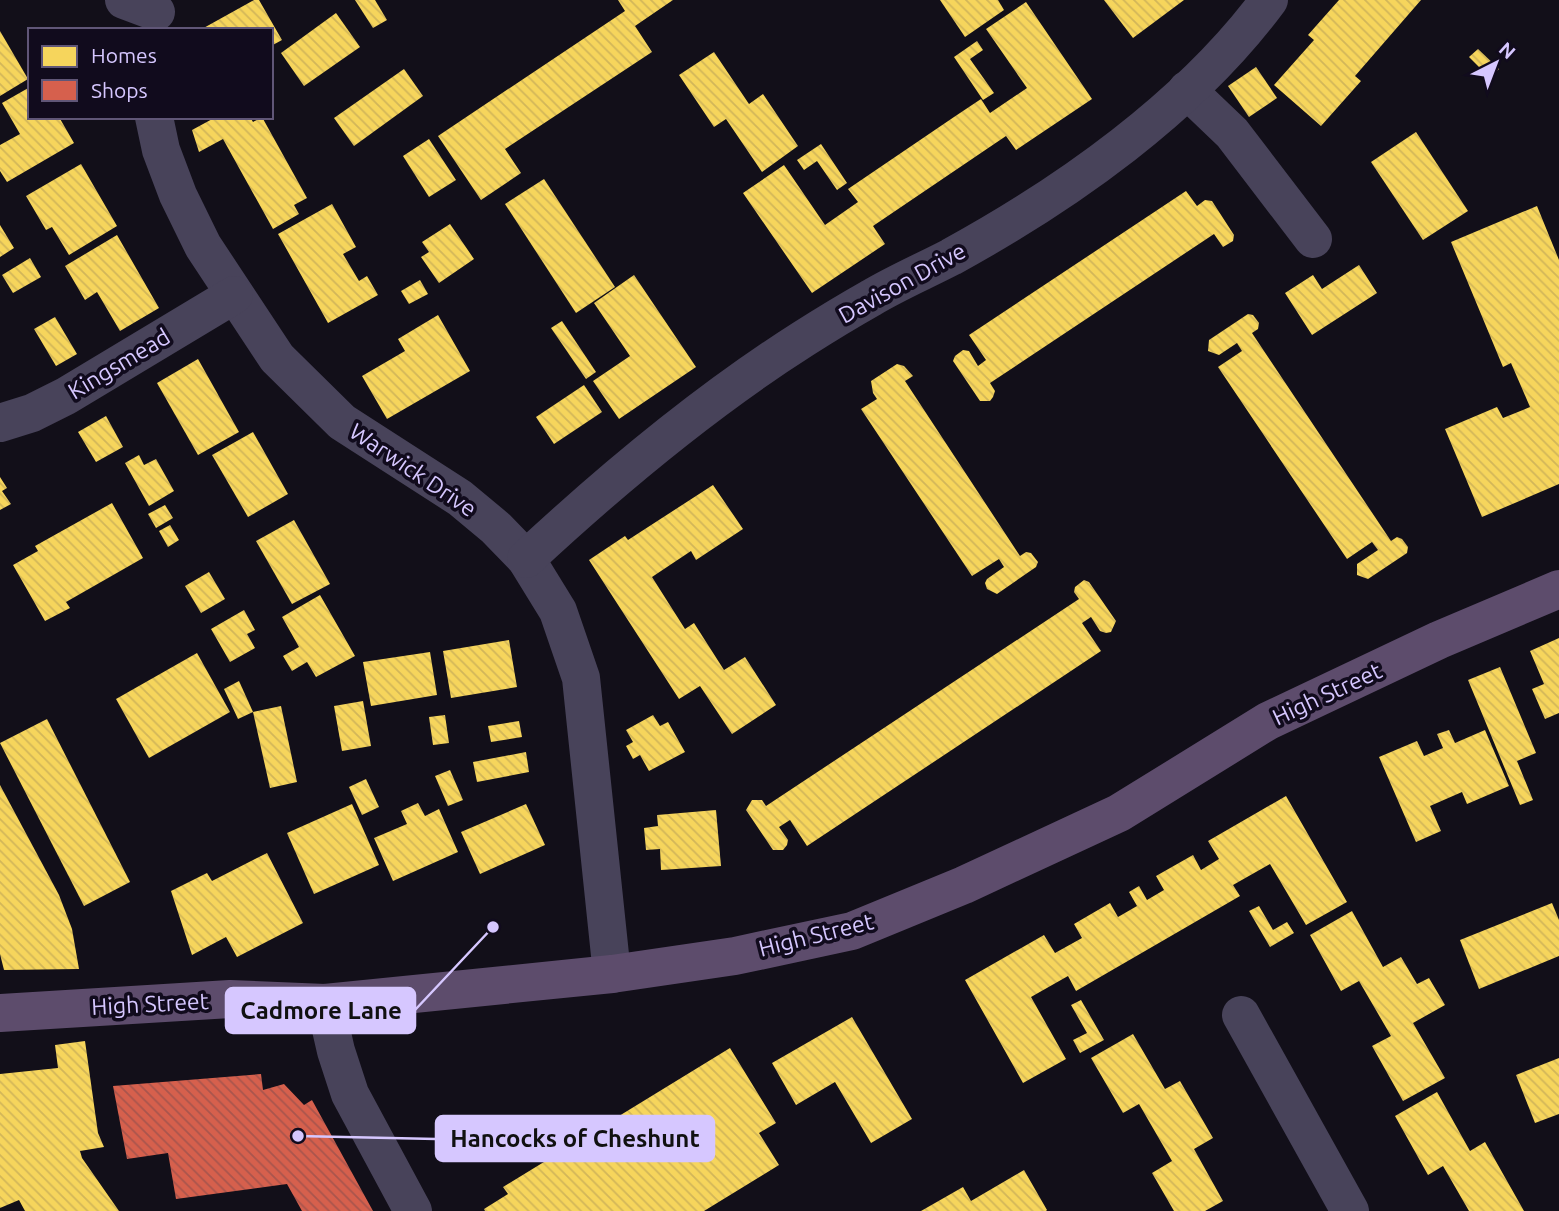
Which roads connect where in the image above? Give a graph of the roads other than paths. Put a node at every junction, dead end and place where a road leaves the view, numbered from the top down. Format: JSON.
{"nodes":[{"id":1,"x":1269,"y":0,"type":"edge"},
{"id":2,"x":1187,"y":90,"type":"junction"},
{"id":3,"x":153,"y":119,"type":"edge"},
{"id":4,"x":1314,"y":239,"type":"dead end"},
{"id":5,"x":234,"y":295,"type":"junction"},
{"id":6,"x":0,"y":423,"type":"edge"},
{"id":7,"x":526,"y":559,"type":"junction"},
{"id":8,"x":1559,"y":589,"type":"edge"},
{"id":9,"x":612,"y":974,"type":"junction"},
{"id":10,"x":326,"y":1003,"type":"junction"},
{"id":11,"x":0,"y":1013,"type":"edge"},
{"id":12,"x":1241,"y":1015,"type":"dead end"},
{"id":13,"x":413,"y":1211,"type":"edge"},
{"id":14,"x":1350,"y":1211,"type":"edge"}],
"edges":[{"from":1,"to":2,"type":"street","name":"Davison Drive"},
{"from":2,"to":4,"type":"street"},
{"from":2,"to":7,"type":"street","name":"Davison Drive"},
{"from":3,"to":5,"type":"street","name":"Warwick Drive"},
{"from":5,"to":6,"type":"street","name":"Kingsmead"},
{"from":5,"to":7,"type":"street","name":"Warwick Drive"},
{"from":7,"to":9,"type":"street","name":"Warwick Drive"},
{"from":8,"to":9,"type":"main road","name":"High Street"},
{"from":9,"to":10,"type":"main road","name":"High Street"},
{"from":10,"to":11,"type":"main road","name":"High Street"},
{"from":10,"to":13,"type":"street"},
{"from":12,"to":14,"type":"street"}]}
